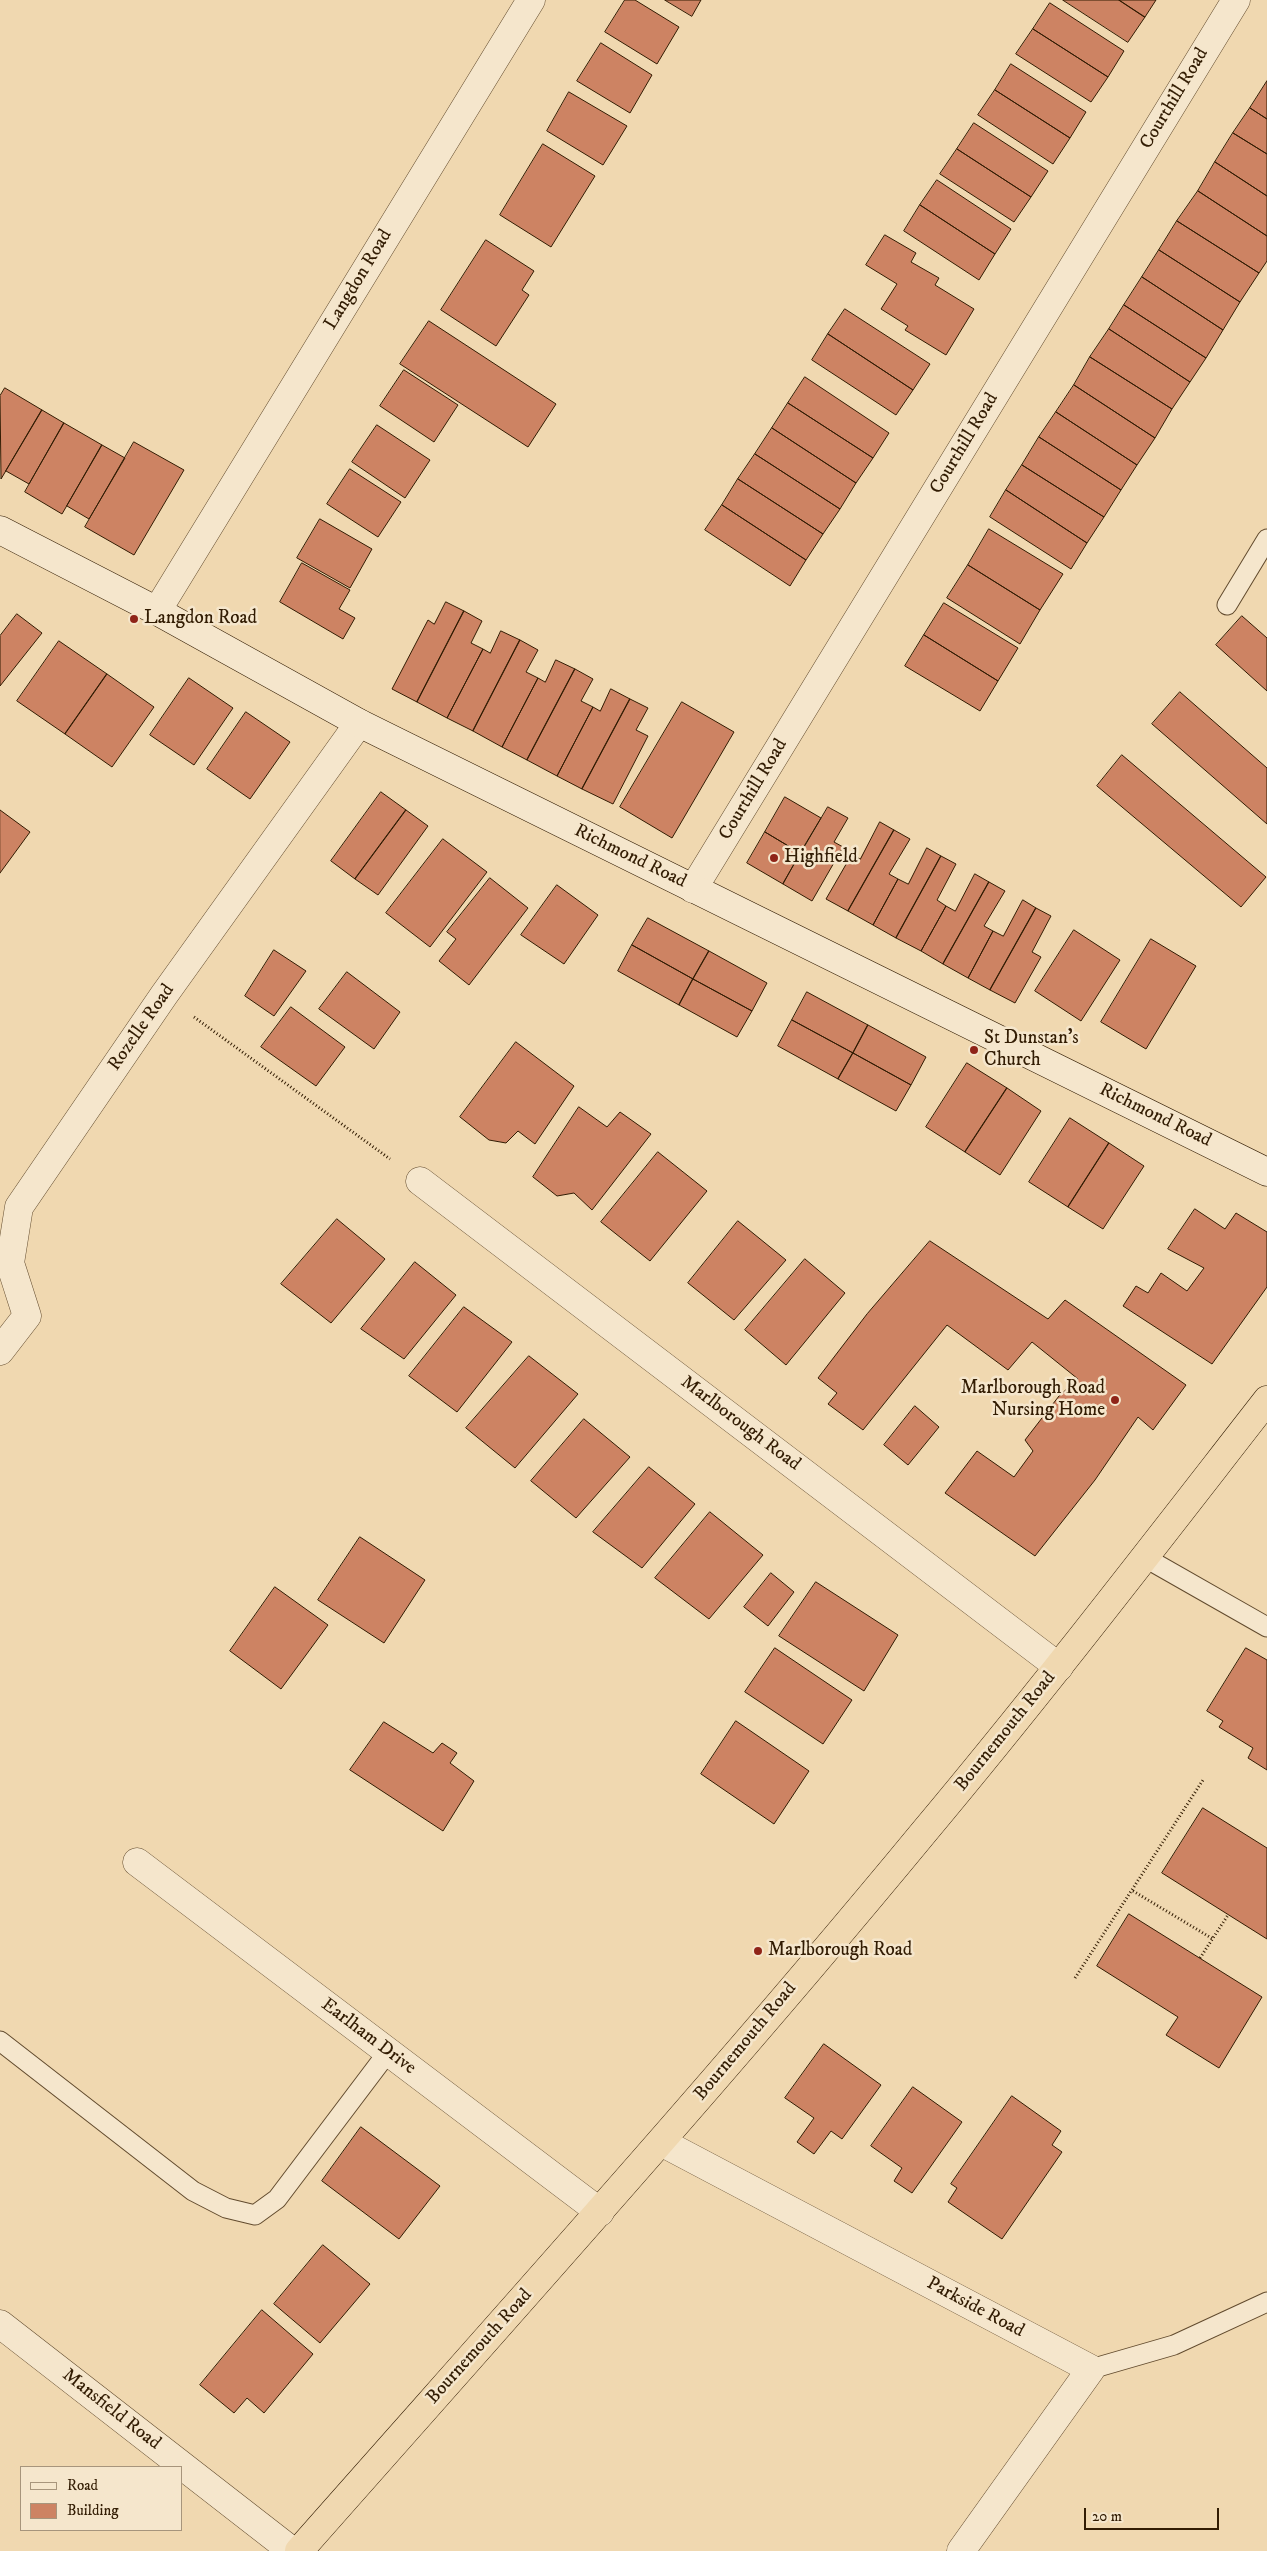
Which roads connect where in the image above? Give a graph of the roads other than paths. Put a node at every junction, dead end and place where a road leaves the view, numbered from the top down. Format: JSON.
{"nodes":[{"id":1,"x":531,"y":0,"type":"edge"},
{"id":2,"x":1236,"y":0,"type":"edge"},
{"id":3,"x":0,"y":530,"type":"edge"},
{"id":4,"x":1267,"y":539,"type":"edge"},
{"id":5,"x":1227,"y":605,"type":"dead end"},
{"id":6,"x":157,"y":611,"type":"junction"},
{"id":7,"x":359,"y":723,"type":"junction"},
{"id":8,"x":694,"y":889,"type":"junction"},
{"id":9,"x":1267,"y":1172,"type":"edge"},
{"id":10,"x":420,"y":1181,"type":"road end"},
{"id":11,"x":0,"y":1351,"type":"edge"},
{"id":12,"x":1267,"y":1400,"type":"edge"},
{"id":13,"x":1144,"y":1558,"type":"junction"},
{"id":14,"x":1267,"y":1627,"type":"edge"},
{"id":15,"x":1059,"y":1668,"type":"junction"},
{"id":16,"x":136,"y":1862,"type":"dead end"},
{"id":17,"x":0,"y":2041,"type":"edge"},
{"id":18,"x":388,"y":2052,"type":"junction"},
{"id":19,"x":661,"y":2142,"type":"junction"},
{"id":20,"x":600,"y":2212,"type":"junction"},
{"id":21,"x":1267,"y":2302,"type":"edge"},
{"id":22,"x":0,"y":2324,"type":"edge"},
{"id":23,"x":1091,"y":2368,"type":"junction"},
{"id":24,"x":292,"y":2551,"type":"edge"},
{"id":25,"x":299,"y":2551,"type":"edge"},
{"id":26,"x":961,"y":2551,"type":"edge"}],
"edges":[{"from":1,"to":6,"type":"street","name":"Langdon Road"},
{"from":2,"to":8,"type":"street","name":"Courthill Road"},
{"from":3,"to":6,"type":"street","name":"Richmond Road"},
{"from":4,"to":5,"type":"lane"},
{"from":6,"to":7,"type":"street","name":"Richmond Road"},
{"from":7,"to":8,"type":"street","name":"Richmond Road"},
{"from":7,"to":11,"type":"street","name":"Rozelle Road"},
{"from":8,"to":9,"type":"street","name":"Richmond Road"},
{"from":10,"to":15,"type":"street","name":"Marlborough Road"},
{"from":12,"to":13,"type":"highway","name":"Bournemouth Road"},
{"from":13,"to":14,"type":"lane"},
{"from":13,"to":15,"type":"highway","name":"Bournemouth Road"},
{"from":15,"to":19,"type":"highway","name":"Bournemouth Road"},
{"from":16,"to":18,"type":"street","name":"Earlham Drive"},
{"from":17,"to":18,"type":"lane"},
{"from":18,"to":20,"type":"street","name":"Earlham Drive"},
{"from":19,"to":20,"type":"highway","name":"Bournemouth Road"},
{"from":19,"to":23,"type":"street","name":"Parkside Road"},
{"from":20,"to":25,"type":"highway","name":"Bournemouth Road"},
{"from":21,"to":23,"type":"lane"},
{"from":22,"to":24,"type":"street","name":"Mansfield Road"},
{"from":23,"to":26,"type":"street"}]}
